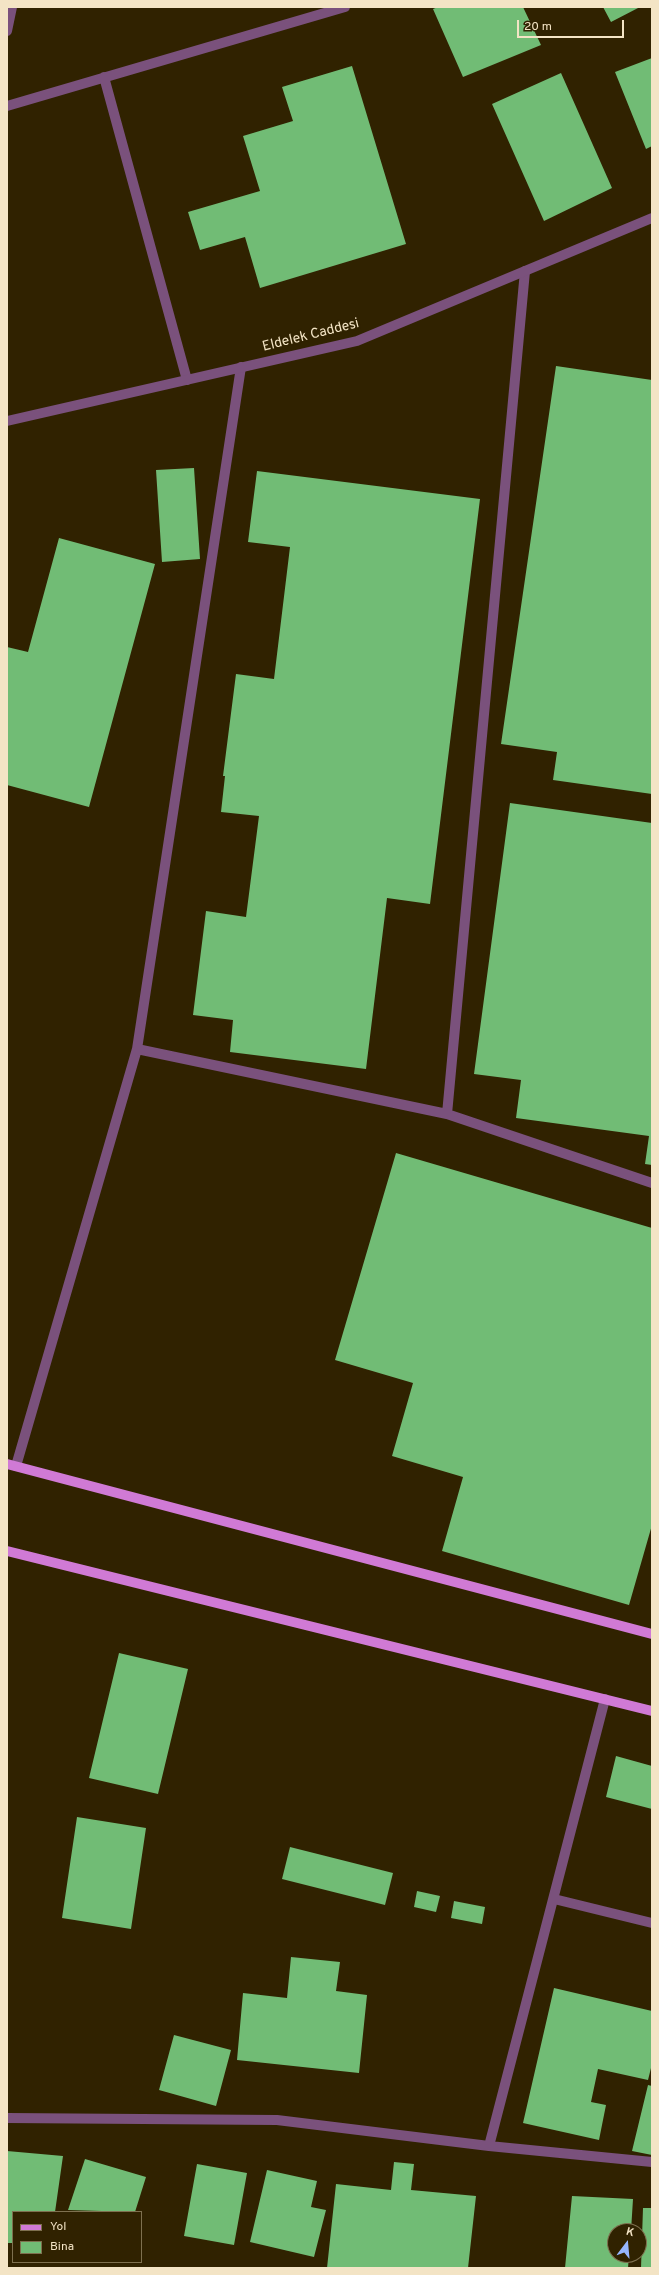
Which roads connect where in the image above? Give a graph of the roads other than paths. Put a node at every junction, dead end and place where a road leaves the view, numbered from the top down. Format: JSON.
{"nodes":[{"id":1,"x":12,"y":7,"type":"edge"},
{"id":2,"x":345,"y":7,"type":"edge"},
{"id":3,"x":7,"y":31,"type":"edge"},
{"id":4,"x":104,"y":77,"type":"junction"},
{"id":5,"x":7,"y":106,"type":"edge"},
{"id":6,"x":652,"y":218,"type":"edge"},
{"id":7,"x":525,"y":271,"type":"junction"},
{"id":8,"x":241,"y":367,"type":"junction"},
{"id":9,"x":186,"y":380,"type":"junction"},
{"id":10,"x":7,"y":421,"type":"edge"},
{"id":11,"x":137,"y":1049,"type":"junction"},
{"id":12,"x":447,"y":1114,"type":"junction"},
{"id":13,"x":652,"y":1184,"type":"edge"},
{"id":14,"x":12,"y":1465,"type":"edge"},
{"id":15,"x":7,"y":1551,"type":"edge"},
{"id":16,"x":652,"y":1634,"type":"edge"},
{"id":17,"x":605,"y":1699,"type":"junction"},
{"id":18,"x":652,"y":1711,"type":"edge"},
{"id":19,"x":554,"y":1899,"type":"junction"},
{"id":20,"x":652,"y":1923,"type":"edge"},
{"id":21,"x":7,"y":2118,"type":"edge"},
{"id":22,"x":490,"y":2146,"type":"junction"},
{"id":23,"x":652,"y":2162,"type":"edge"}],
"edges":[{"from":1,"to":3,"type":"street"},
{"from":2,"to":4,"type":"street"},
{"from":4,"to":5,"type":"street"},
{"from":4,"to":9,"type":"street"},
{"from":6,"to":7,"type":"street","name":"Eldelek Caddesi"},
{"from":7,"to":8,"type":"street","name":"Eldelek Caddesi"},
{"from":7,"to":12,"type":"street"},
{"from":8,"to":9,"type":"street","name":"Eldelek Caddesi"},
{"from":8,"to":11,"type":"street"},
{"from":9,"to":10,"type":"street","name":"Eldelek Caddesi"},
{"from":11,"to":12,"type":"street"},
{"from":11,"to":14,"type":"street"},
{"from":12,"to":13,"type":"street"},
{"from":14,"to":16,"type":"main road"},
{"from":15,"to":17,"type":"main road"},
{"from":17,"to":18,"type":"main road"},
{"from":17,"to":19,"type":"street"},
{"from":19,"to":20,"type":"street"},
{"from":19,"to":22,"type":"street"},
{"from":21,"to":22,"type":"street"},
{"from":22,"to":23,"type":"street"}]}
